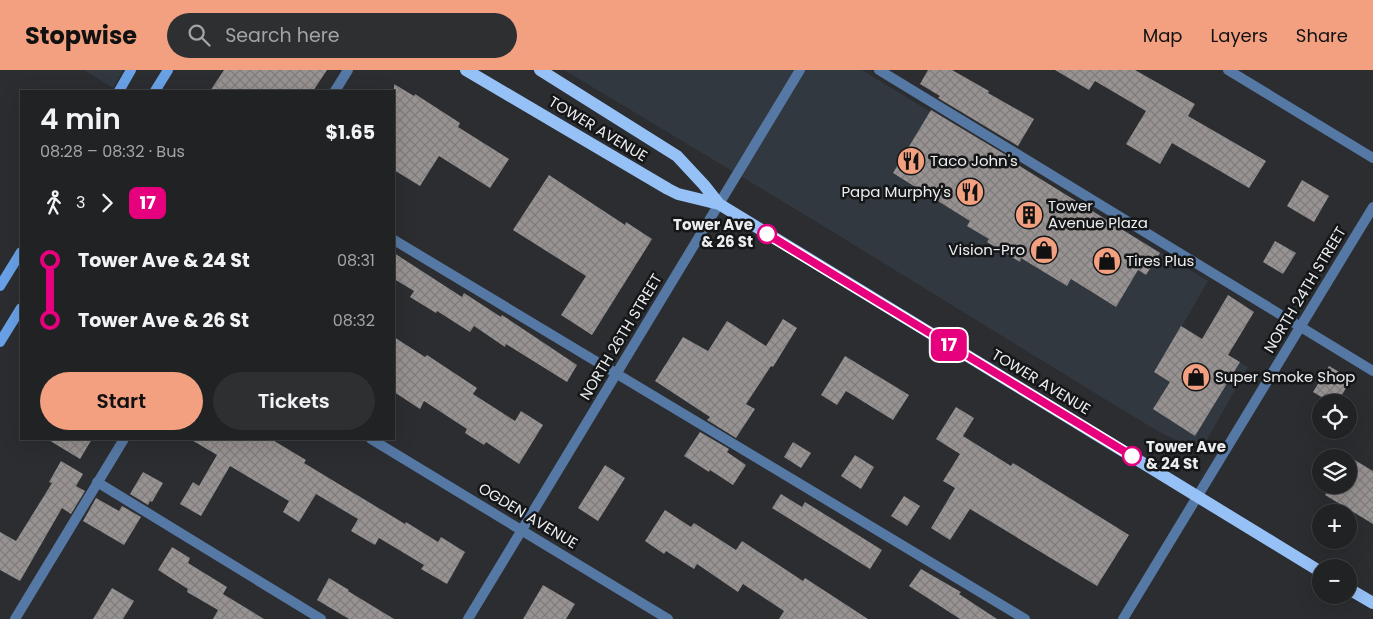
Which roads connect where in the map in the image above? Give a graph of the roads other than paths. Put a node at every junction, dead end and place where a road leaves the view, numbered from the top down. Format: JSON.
{"nodes":[{"id":1,"x":131,"y":70,"type":"edge"},
{"id":2,"x":168,"y":70,"type":"edge"},
{"id":3,"x":348,"y":70,"type":"edge"},
{"id":4,"x":466,"y":70,"type":"edge"},
{"id":5,"x":540,"y":70,"type":"edge"},
{"id":6,"x":800,"y":70,"type":"edge"},
{"id":7,"x":879,"y":70,"type":"edge"},
{"id":8,"x":1228,"y":70,"type":"edge"},
{"id":9,"x":120,"y":90,"type":"edge"},
{"id":10,"x":156,"y":90,"type":"edge"},
{"id":11,"x":336,"y":90,"type":"edge"},
{"id":12,"x":1373,"y":158,"type":"edge"},
{"id":13,"x":719,"y":204,"type":"junction"},
{"id":14,"x":1373,"y":207,"type":"edge"},
{"id":15,"x":395,"y":241,"type":"edge"},
{"id":16,"x":20,"y":254,"type":"edge"},
{"id":17,"x":0,"y":286,"type":"edge"},
{"id":18,"x":20,"y":310,"type":"edge"},
{"id":19,"x":1301,"y":326,"type":"junction"},
{"id":20,"x":0,"y":342,"type":"edge"},
{"id":21,"x":1373,"y":371,"type":"edge"},
{"id":22,"x":617,"y":373,"type":"junction"},
{"id":23,"x":123,"y":440,"type":"edge"},
{"id":24,"x":373,"y":440,"type":"edge"},
{"id":25,"x":97,"y":482,"type":"junction"},
{"id":26,"x":1198,"y":496,"type":"junction"},
{"id":27,"x":522,"y":530,"type":"junction"},
{"id":28,"x":1312,"y":566,"type":"edge"},
{"id":29,"x":1357,"y":594,"type":"edge"},
{"id":30,"x":1373,"y":603,"type":"edge"},
{"id":31,"x":15,"y":619,"type":"edge"},
{"id":32,"x":321,"y":619,"type":"edge"},
{"id":33,"x":468,"y":619,"type":"edge"},
{"id":34,"x":668,"y":619,"type":"edge"},
{"id":35,"x":1025,"y":619,"type":"edge"},
{"id":36,"x":1123,"y":619,"type":"edge"}],
"edges":[{"from":1,"to":9,"type":"main road"},
{"from":2,"to":10,"type":"main road"},
{"from":3,"to":11,"type":"street"},
{"from":4,"to":13,"type":"main road","name":"TOWER AVENUE"},
{"from":5,"to":13,"type":"main road","name":"TOWER AVENUE"},
{"from":6,"to":13,"type":"street","name":"NORTH 26TH STREET"},
{"from":7,"to":19,"type":"street"},
{"from":8,"to":12,"type":"street"},
{"from":13,"to":22,"type":"street","name":"NORTH 26TH STREET"},
{"from":13,"to":26,"type":"main road","name":"TOWER AVENUE"},
{"from":14,"to":19,"type":"street","name":"NORTH 24TH STREET"},
{"from":15,"to":22,"type":"street"},
{"from":16,"to":17,"type":"main road"},
{"from":18,"to":20,"type":"main road"},
{"from":19,"to":21,"type":"street"},
{"from":19,"to":26,"type":"street","name":"NORTH 24TH STREET"},
{"from":22,"to":27,"type":"street","name":"NORTH 26TH STREET"},
{"from":22,"to":35,"type":"street"},
{"from":23,"to":25,"type":"street"},
{"from":24,"to":27,"type":"street","name":"OGDEN AVENUE"},
{"from":25,"to":31,"type":"street"},
{"from":25,"to":32,"type":"street"},
{"from":26,"to":28,"type":"main road","name":"TOWER AVENUE"},
{"from":26,"to":36,"type":"street","name":"NORTH 24TH STREET"},
{"from":27,"to":33,"type":"street","name":"NORTH 26TH STREET"},
{"from":27,"to":34,"type":"street","name":"OGDEN AVENUE"},
{"from":29,"to":30,"type":"main road"}]}
